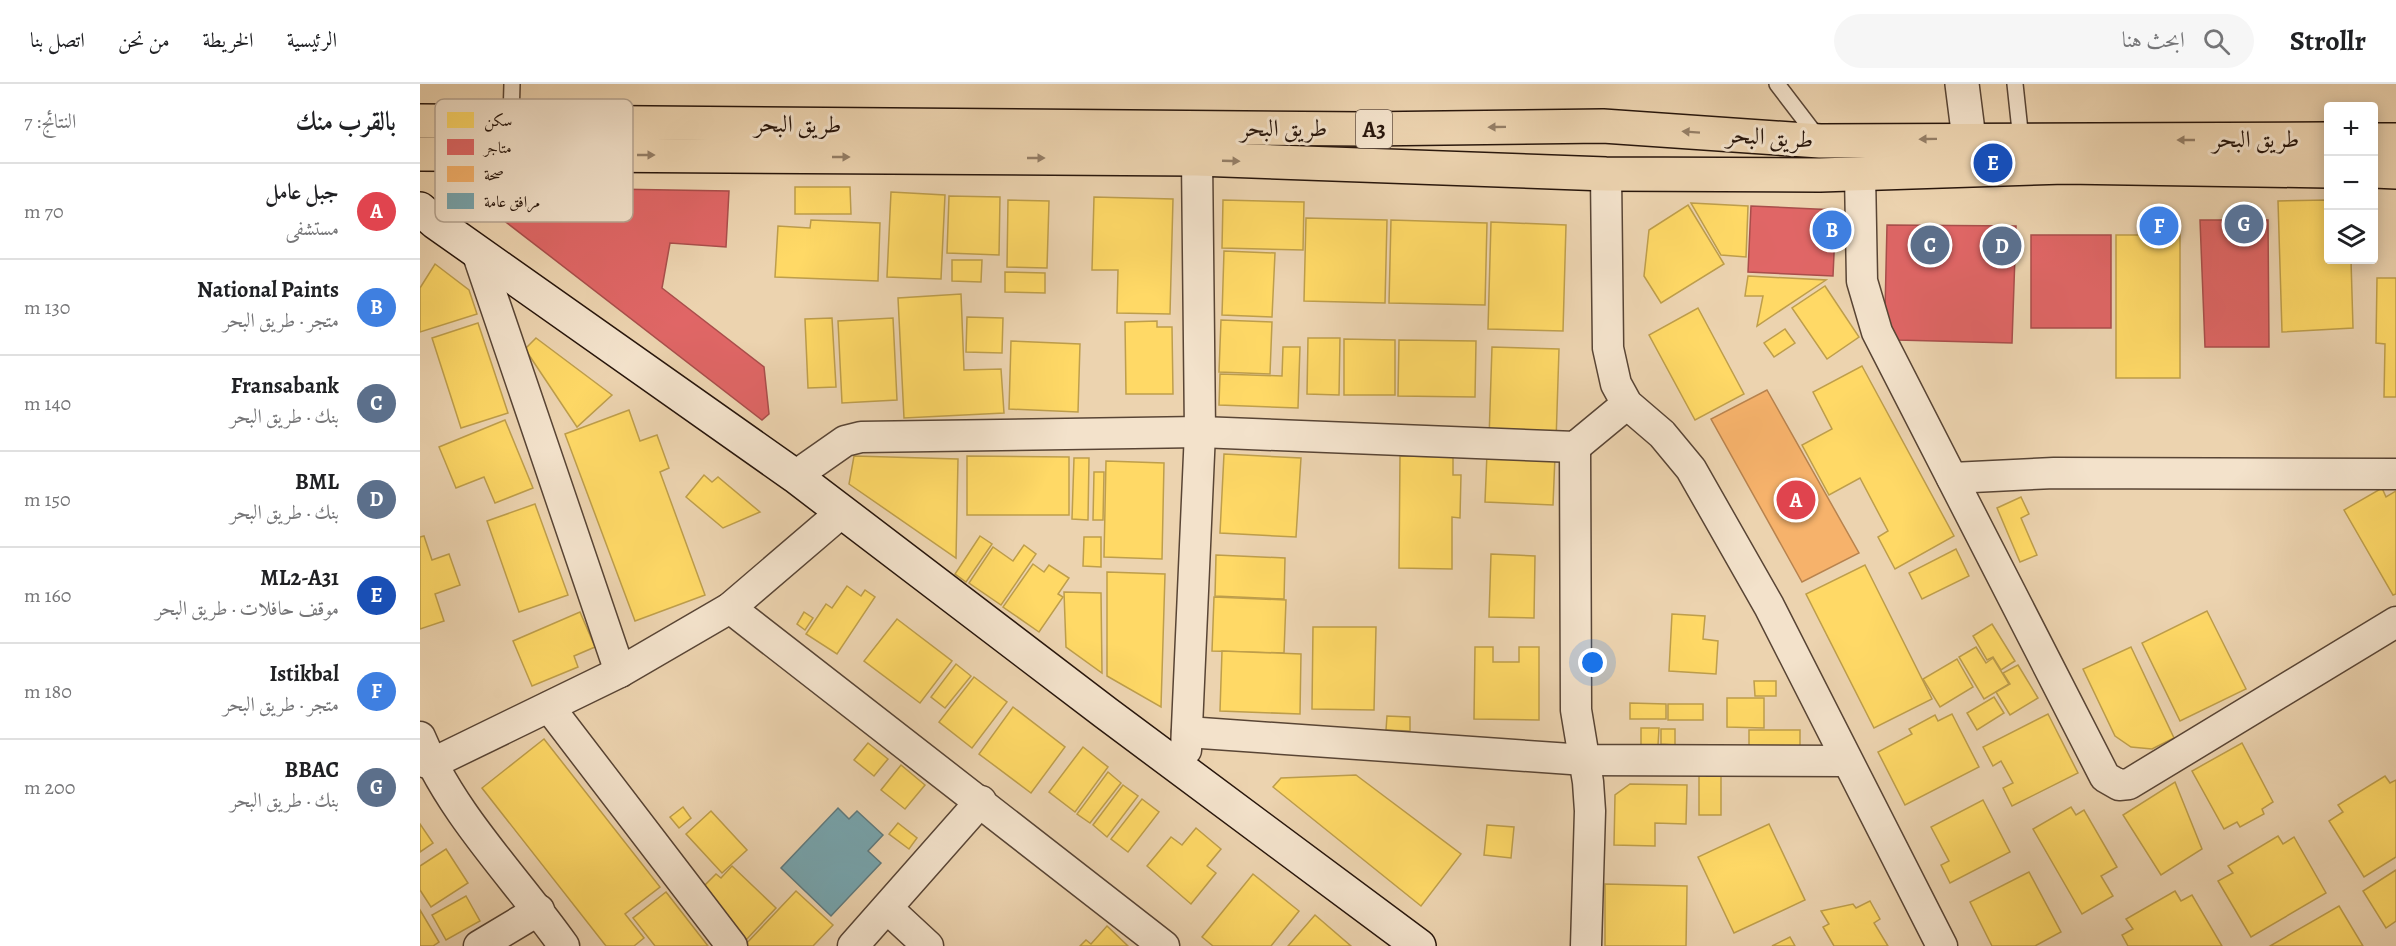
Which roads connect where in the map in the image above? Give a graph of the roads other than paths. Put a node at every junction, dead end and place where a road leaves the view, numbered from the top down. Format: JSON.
{"nodes":[{"id":1,"x":512,"y":84,"type":"edge"},
{"id":2,"x":1777,"y":84,"type":"edge"},
{"id":3,"x":1962,"y":84,"type":"edge"},
{"id":4,"x":2014,"y":84,"type":"edge"},
{"id":5,"x":512,"y":99,"type":"edge"},
{"id":6,"x":420,"y":121,"type":"edge"},
{"id":7,"x":435,"y":121,"type":"edge"},
{"id":8,"x":633,"y":121,"type":"edge"},
{"id":9,"x":1969,"y":139,"type":"junction"},
{"id":10,"x":2324,"y":139,"type":"edge"},
{"id":11,"x":2021,"y":140,"type":"junction"},
{"id":12,"x":2378,"y":140,"type":"edge"},
{"id":13,"x":2396,"y":140,"type":"edge"},
{"id":14,"x":1820,"y":141,"type":"junction"},
{"id":15,"x":420,"y":154,"type":"edge"},
{"id":16,"x":435,"y":154,"type":"edge"},
{"id":17,"x":633,"y":155,"type":"edge"},
{"id":18,"x":1197,"y":159,"type":"junction"},
{"id":19,"x":2324,"y":171,"type":"edge"},
{"id":20,"x":2378,"y":171,"type":"edge"},
{"id":21,"x":2396,"y":172,"type":"edge"},
{"id":22,"x":1606,"y":174,"type":"junction"},
{"id":23,"x":1860,"y":174,"type":"junction"},
{"id":24,"x":420,"y":209,"type":"edge"},
{"id":25,"x":435,"y":220,"type":"edge"},
{"id":26,"x":437,"y":222,"type":"edge"},
{"id":27,"x":477,"y":252,"type":"junction"},
{"id":28,"x":1627,"y":404,"type":"junction"},
{"id":29,"x":1200,"y":432,"type":"junction"},
{"id":30,"x":1575,"y":447,"type":"junction"},
{"id":31,"x":2396,"y":474,"type":"edge"},
{"id":32,"x":795,"y":476,"type":"junction"},
{"id":33,"x":1952,"y":478,"type":"junction"},
{"id":34,"x":842,"y":512,"type":"junction"},
{"id":35,"x":730,"y":608,"type":"junction"},
{"id":36,"x":2396,"y":622,"type":"edge"},
{"id":37,"x":620,"y":672,"type":"junction"},
{"id":38,"x":549,"y":707,"type":"junction"},
{"id":39,"x":1187,"y":732,"type":"junction"},
{"id":40,"x":424,"y":754,"type":"edge"},
{"id":41,"x":1585,"y":760,"type":"junction"},
{"id":42,"x":1846,"y":761,"type":"junction"},
{"id":43,"x":1185,"y":772,"type":"junction"},
{"id":44,"x":981,"y":801,"type":"junction"},
{"id":45,"x":887,"y":908,"type":"junction"},
{"id":46,"x":539,"y":910,"type":"junction"},
{"id":47,"x":479,"y":946,"type":"edge"},
{"id":48,"x":564,"y":946,"type":"edge"},
{"id":49,"x":732,"y":946,"type":"edge"},
{"id":50,"x":852,"y":946,"type":"edge"},
{"id":51,"x":928,"y":946,"type":"edge"},
{"id":52,"x":1164,"y":946,"type":"edge"},
{"id":53,"x":1419,"y":946,"type":"edge"},
{"id":54,"x":1586,"y":946,"type":"edge"},
{"id":55,"x":1942,"y":946,"type":"edge"}],
"edges":[{"from":1,"to":5,"type":"lane"},
{"from":2,"to":14,"type":"lane"},
{"from":3,"to":9,"type":"main road"},
{"from":4,"to":11,"type":"lane"},
{"from":6,"to":7,"type":"highway","name":"طريق البحر","number":"A3"},
{"from":14,"to":8,"type":"highway","name":"طريق البحر","number":"A3","one_way":true},
{"from":9,"to":11,"type":"highway","name":"طريق البحر","number":"A3"},
{"from":9,"to":14,"type":"highway","name":"طريق البحر","number":"A3","one_way":true},
{"from":10,"to":11,"type":"highway","name":"طريق البحر","number":"A3","one_way":true},
{"from":12,"to":13,"type":"highway"},
{"from":15,"to":16,"type":"highway","name":"طريق البحر","number":"A3","one_way":true},
{"from":17,"to":18,"type":"highway","name":"طريق البحر","number":"A3","one_way":true},
{"from":18,"to":22,"type":"highway","name":"طريق البحر","number":"A3","one_way":true},
{"from":18,"to":29,"type":"street"},
{"from":19,"to":23,"type":"highway","name":"طريق البحر","number":"A3"},
{"from":20,"to":21,"type":"highway"},
{"from":22,"to":23,"type":"highway","name":"طريق البحر","number":"A3"},
{"from":22,"to":28,"type":"street"},
{"from":23,"to":33,"type":"street"},
{"from":24,"to":25,"type":"main road"},
{"from":26,"to":27,"type":"main road"},
{"from":27,"to":32,"type":"main road"},
{"from":27,"to":37,"type":"street"},
{"from":28,"to":30,"type":"street"},
{"from":28,"to":42,"type":"street"},
{"from":29,"to":30,"type":"street"},
{"from":29,"to":32,"type":"street"},
{"from":29,"to":39,"type":"street"},
{"from":30,"to":41,"type":"street"},
{"from":31,"to":33,"type":"street"},
{"from":32,"to":34,"type":"main road"},
{"from":33,"to":36,"type":"street"},
{"from":34,"to":35,"type":"street"},
{"from":34,"to":43,"type":"main road"},
{"from":35,"to":37,"type":"street"},
{"from":35,"to":44,"type":"street"},
{"from":37,"to":38,"type":"street"},
{"from":38,"to":40,"type":"street"},
{"from":38,"to":49,"type":"street"},
{"from":39,"to":41,"type":"street"},
{"from":39,"to":43,"type":"street"},
{"from":40,"to":46,"type":"street"},
{"from":41,"to":42,"type":"street"},
{"from":41,"to":54,"type":"street"},
{"from":42,"to":55,"type":"street"},
{"from":43,"to":53,"type":"main road"},
{"from":44,"to":45,"type":"street"},
{"from":44,"to":52,"type":"street"},
{"from":45,"to":50,"type":"street"},
{"from":45,"to":51,"type":"street"},
{"from":46,"to":47,"type":"street"},
{"from":46,"to":48,"type":"street"}]}
